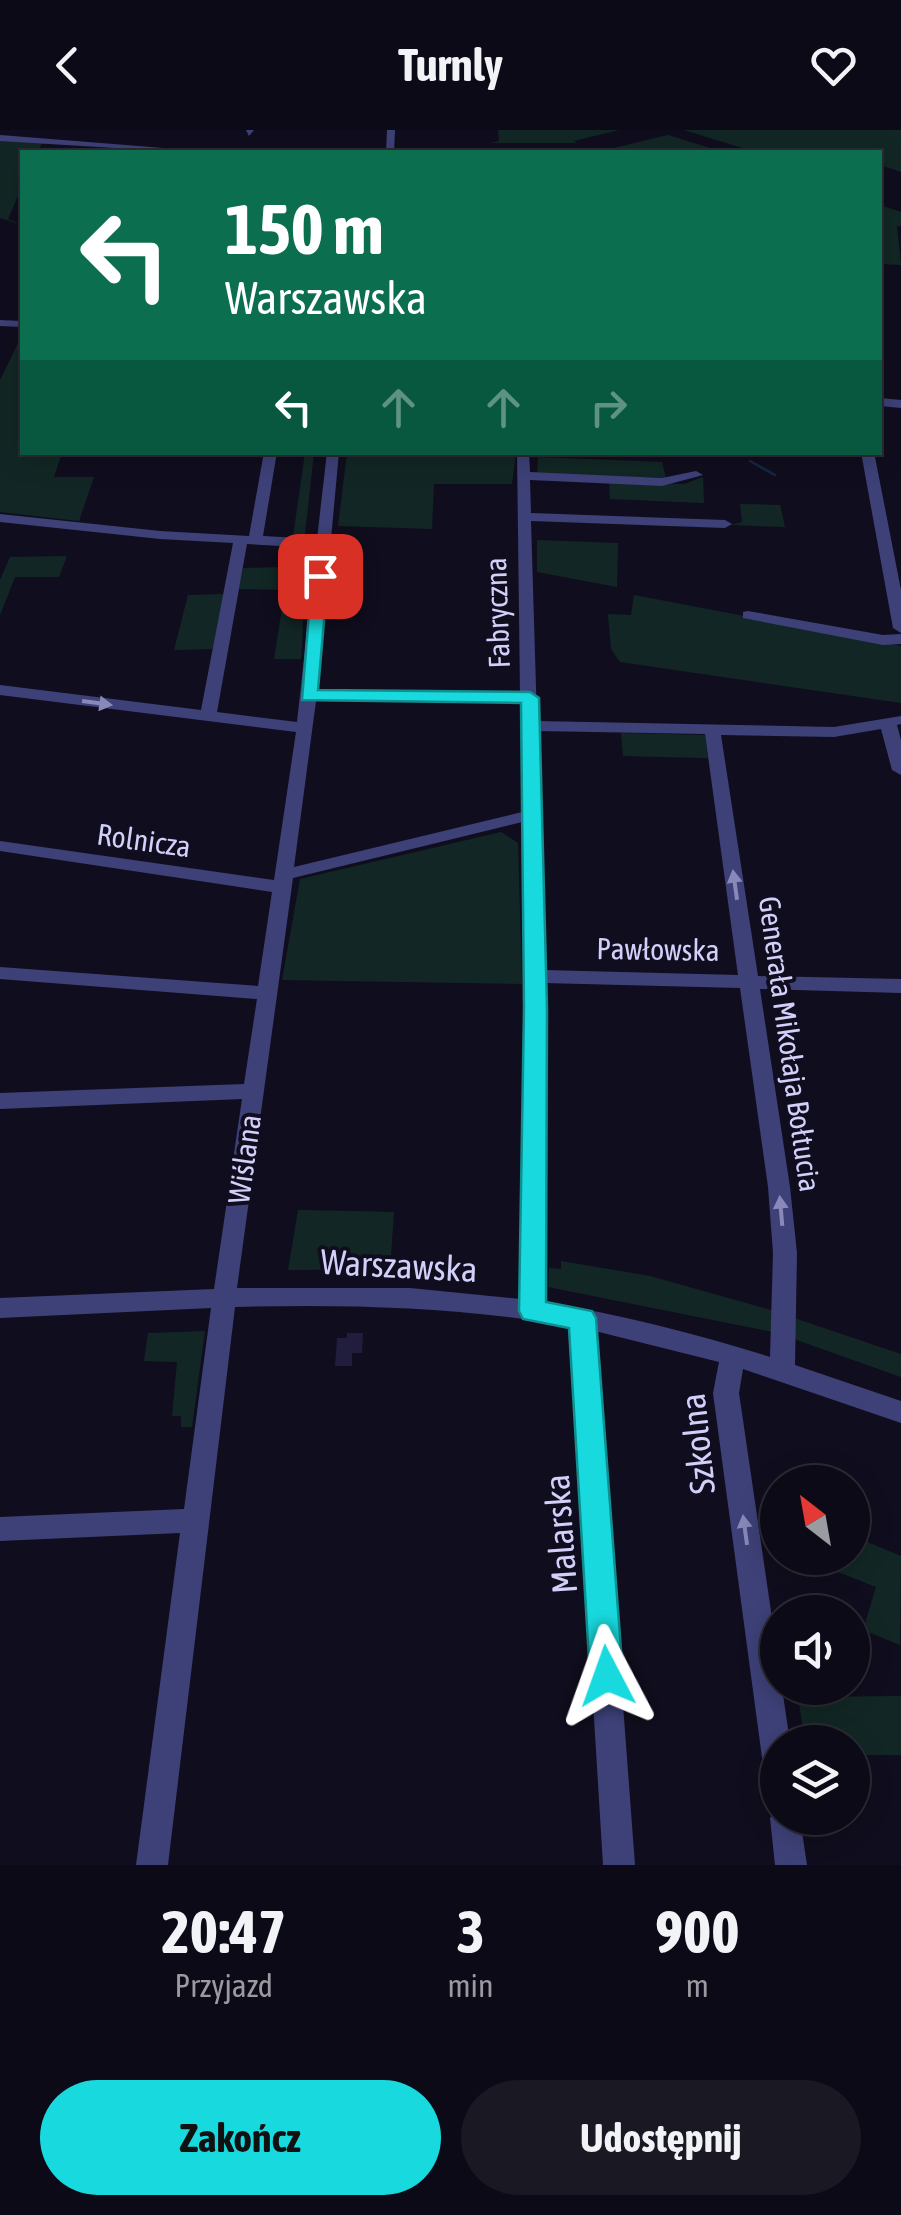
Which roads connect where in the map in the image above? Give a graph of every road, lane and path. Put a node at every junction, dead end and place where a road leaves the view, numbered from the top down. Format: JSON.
{"nodes":[{"id":1,"x":0,"y":138,"type":"edge"},
{"id":2,"x":98,"y":150,"type":"edge"},
{"id":3,"x":270,"y":455,"type":"edge"},
{"id":4,"x":333,"y":455,"type":"edge"},
{"id":5,"x":523,"y":455,"type":"edge"},
{"id":6,"x":868,"y":455,"type":"edge"},
{"id":7,"x":696,"y":475,"type":"dead end"},
{"id":8,"x":524,"y":476,"type":"junction"},
{"id":9,"x":525,"y":517,"type":"junction"},
{"id":10,"x":0,"y":518,"type":"edge"},
{"id":11,"x":725,"y":524,"type":"dead end"},
{"id":12,"x":248,"y":540,"type":"junction"},
{"id":13,"x":323,"y":544,"type":"junction"},
{"id":14,"x":748,"y":615,"type":"dead end"},
{"id":15,"x":901,"y":628,"type":"edge"},
{"id":16,"x":901,"y":639,"type":"edge"},
{"id":17,"x":0,"y":690,"type":"edge"},
{"id":18,"x":308,"y":696,"type":"junction"},
{"id":19,"x":530,"y":698,"type":"junction"},
{"id":20,"x":208,"y":717,"type":"junction"},
{"id":21,"x":894,"y":721,"type":"edge"},
{"id":22,"x":530,"y":726,"type":"junction"},
{"id":23,"x":305,"y":728,"type":"junction"},
{"id":24,"x":712,"y":729,"type":"junction"},
{"id":25,"x":901,"y":770,"type":"edge"},
{"id":26,"x":530,"y":816,"type":"junction"},
{"id":27,"x":0,"y":846,"type":"edge"},
{"id":28,"x":282,"y":880,"type":"junction"},
{"id":29,"x":0,"y":973,"type":"edge"},
{"id":30,"x":534,"y":976,"type":"junction"},
{"id":31,"x":749,"y":982,"type":"junction"},
{"id":32,"x":901,"y":986,"type":"edge"},
{"id":33,"x":266,"y":994,"type":"junction"},
{"id":34,"x":253,"y":1092,"type":"junction"},
{"id":35,"x":0,"y":1101,"type":"edge"},
{"id":36,"x":224,"y":1298,"type":"junction"},
{"id":37,"x":0,"y":1308,"type":"edge"},
{"id":38,"x":533,"y":1311,"type":"junction"},
{"id":39,"x":582,"y":1318,"type":"junction"},
{"id":40,"x":733,"y":1354,"type":"junction"},
{"id":41,"x":782,"y":1370,"type":"junction"},
{"id":42,"x":901,"y":1412,"type":"edge"},
{"id":43,"x":196,"y":1520,"type":"junction"},
{"id":44,"x":0,"y":1529,"type":"edge"},
{"id":45,"x":772,"y":1725,"type":"edge"},
{"id":46,"x":787,"y":1835,"type":"edge"},
{"id":47,"x":152,"y":1865,"type":"edge"},
{"id":48,"x":619,"y":1865,"type":"edge"},
{"id":49,"x":791,"y":1865,"type":"edge"}],
"edges":[{"from":1,"to":2,"type":"street"},
{"from":3,"to":12,"type":"street"},
{"from":4,"to":13,"type":"street","name":"Wiślana"},
{"from":5,"to":8,"type":"street","name":"Fabryczna"},
{"from":6,"to":15,"type":"street"},
{"from":7,"to":8,"type":"street"},
{"from":8,"to":9,"type":"street","name":"Fabryczna"},
{"from":9,"to":11,"type":"street"},
{"from":9,"to":19,"type":"street","name":"Fabryczna"},
{"from":10,"to":12,"type":"street"},
{"from":12,"to":13,"type":"street"},
{"from":12,"to":20,"type":"street"},
{"from":13,"to":18,"type":"street","name":"Wiślana"},
{"from":14,"to":16,"type":"street"},
{"from":17,"to":20,"type":"street","one_way":true},
{"from":18,"to":19,"type":"street"},
{"from":18,"to":23,"type":"street","name":"Wiślana"},
{"from":19,"to":22,"type":"street","name":"Fabryczna"},
{"from":20,"to":23,"type":"street"},
{"from":21,"to":24,"type":"street"},
{"from":21,"to":25,"type":"street"},
{"from":22,"to":24,"type":"street"},
{"from":22,"to":26,"type":"street","name":"Fabryczna"},
{"from":23,"to":28,"type":"street","name":"Wiślana"},
{"from":31,"to":24,"type":"street","name":"Generała Mikołaja Bołtucia","one_way":true},
{"from":26,"to":28,"type":"street","name":"Rolnicza"},
{"from":26,"to":30,"type":"street","name":"Fabryczna"},
{"from":27,"to":28,"type":"street","name":"Rolnicza"},
{"from":28,"to":33,"type":"street","name":"Wiślana"},
{"from":29,"to":33,"type":"street"},
{"from":30,"to":31,"type":"street","name":"Pawłowska"},
{"from":30,"to":38,"type":"street","name":"Fabryczna"},
{"from":31,"to":32,"type":"street","name":"Pawłowska"},
{"from":41,"to":31,"type":"street","name":"Generała Mikołaja Bołtucia","one_way":true},
{"from":33,"to":34,"type":"street","name":"Wiślana"},
{"from":34,"to":35,"type":"street"},
{"from":34,"to":36,"type":"street","name":"Wiślana"},
{"from":36,"to":37,"type":"street","name":"Warszawska"},
{"from":36,"to":38,"type":"street","name":"Warszawska"},
{"from":36,"to":43,"type":"street","name":"Wiślana"},
{"from":38,"to":39,"type":"street","name":"Warszawska"},
{"from":39,"to":40,"type":"street","name":"Warszawska"},
{"from":39,"to":48,"type":"street","name":"Malarska"},
{"from":40,"to":41,"type":"street","name":"Warszawska"},
{"from":45,"to":40,"type":"street","name":"Szkolna","one_way":true},
{"from":41,"to":42,"type":"street","name":"Warszawska"},
{"from":43,"to":44,"type":"street"},
{"from":43,"to":47,"type":"street","name":"Wiślana"},
{"from":46,"to":49,"type":"street"}]}
